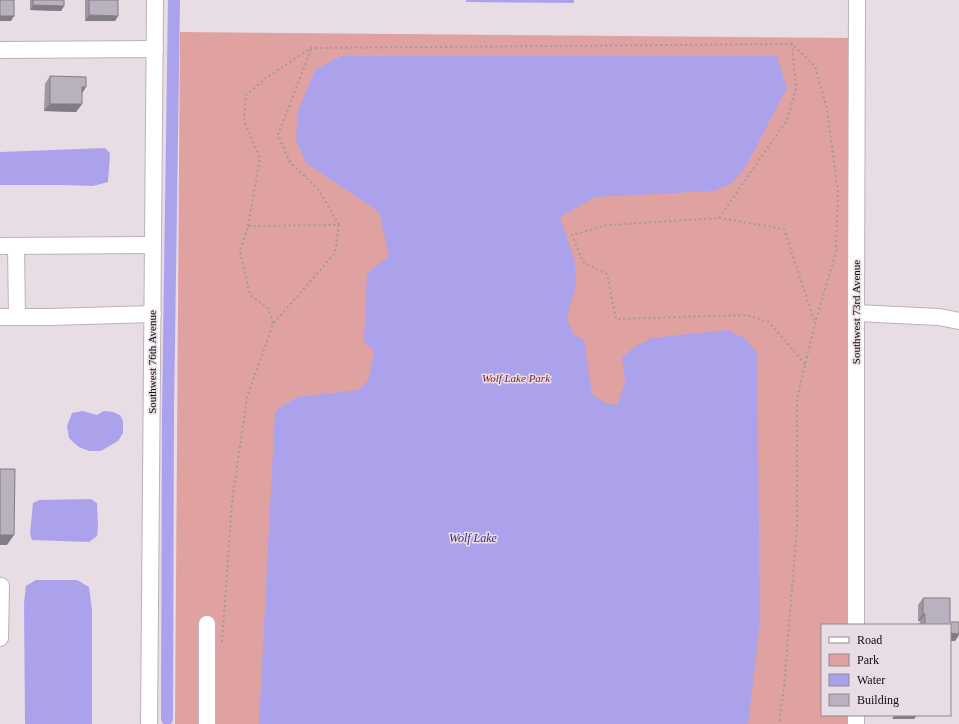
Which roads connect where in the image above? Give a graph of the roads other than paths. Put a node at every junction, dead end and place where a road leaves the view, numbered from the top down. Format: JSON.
{"nodes":[{"id":1,"x":155,"y":0,"type":"edge"},
{"id":2,"x":857,"y":0,"type":"edge"},
{"id":3,"x":155,"y":48,"type":"junction"},
{"id":4,"x":0,"y":50,"type":"edge"},
{"id":5,"x":153,"y":245,"type":"junction"},
{"id":6,"x":0,"y":246,"type":"edge"},
{"id":7,"x":16,"y":246,"type":"junction"},
{"id":8,"x":152,"y":314,"type":"junction"},
{"id":9,"x":856,"y":314,"type":"junction"},
{"id":10,"x":0,"y":317,"type":"edge"},
{"id":11,"x":18,"y":317,"type":"junction"},
{"id":12,"x":959,"y":321,"type":"edge"},
{"id":13,"x":0,"y":586,"type":"edge"},
{"id":14,"x":207,"y":624,"type":"dead end"},
{"id":15,"x":856,"y":624,"type":"edge"},
{"id":16,"x":0,"y":638,"type":"edge"},
{"id":17,"x":149,"y":724,"type":"edge"},
{"id":18,"x":206,"y":724,"type":"edge"}],
"edges":[{"from":1,"to":3,"type":"street","name":"Southwest 76th Avenue"},
{"from":2,"to":9,"type":"street","name":"Southwest 73rd Avenue"},
{"from":3,"to":4,"type":"street"},
{"from":3,"to":5,"type":"street","name":"Southwest 76th Avenue"},
{"from":5,"to":7,"type":"street"},
{"from":5,"to":8,"type":"street","name":"Southwest 76th Avenue"},
{"from":6,"to":7,"type":"street"},
{"from":7,"to":11,"type":"street"},
{"from":8,"to":11,"type":"street"},
{"from":8,"to":17,"type":"street","name":"Southwest 76th Avenue"},
{"from":9,"to":12,"type":"street"},
{"from":9,"to":15,"type":"street","name":"Southwest 73rd Avenue"},
{"from":10,"to":11,"type":"street"},
{"from":13,"to":16,"type":"street"},
{"from":14,"to":18,"type":"street"}]}
